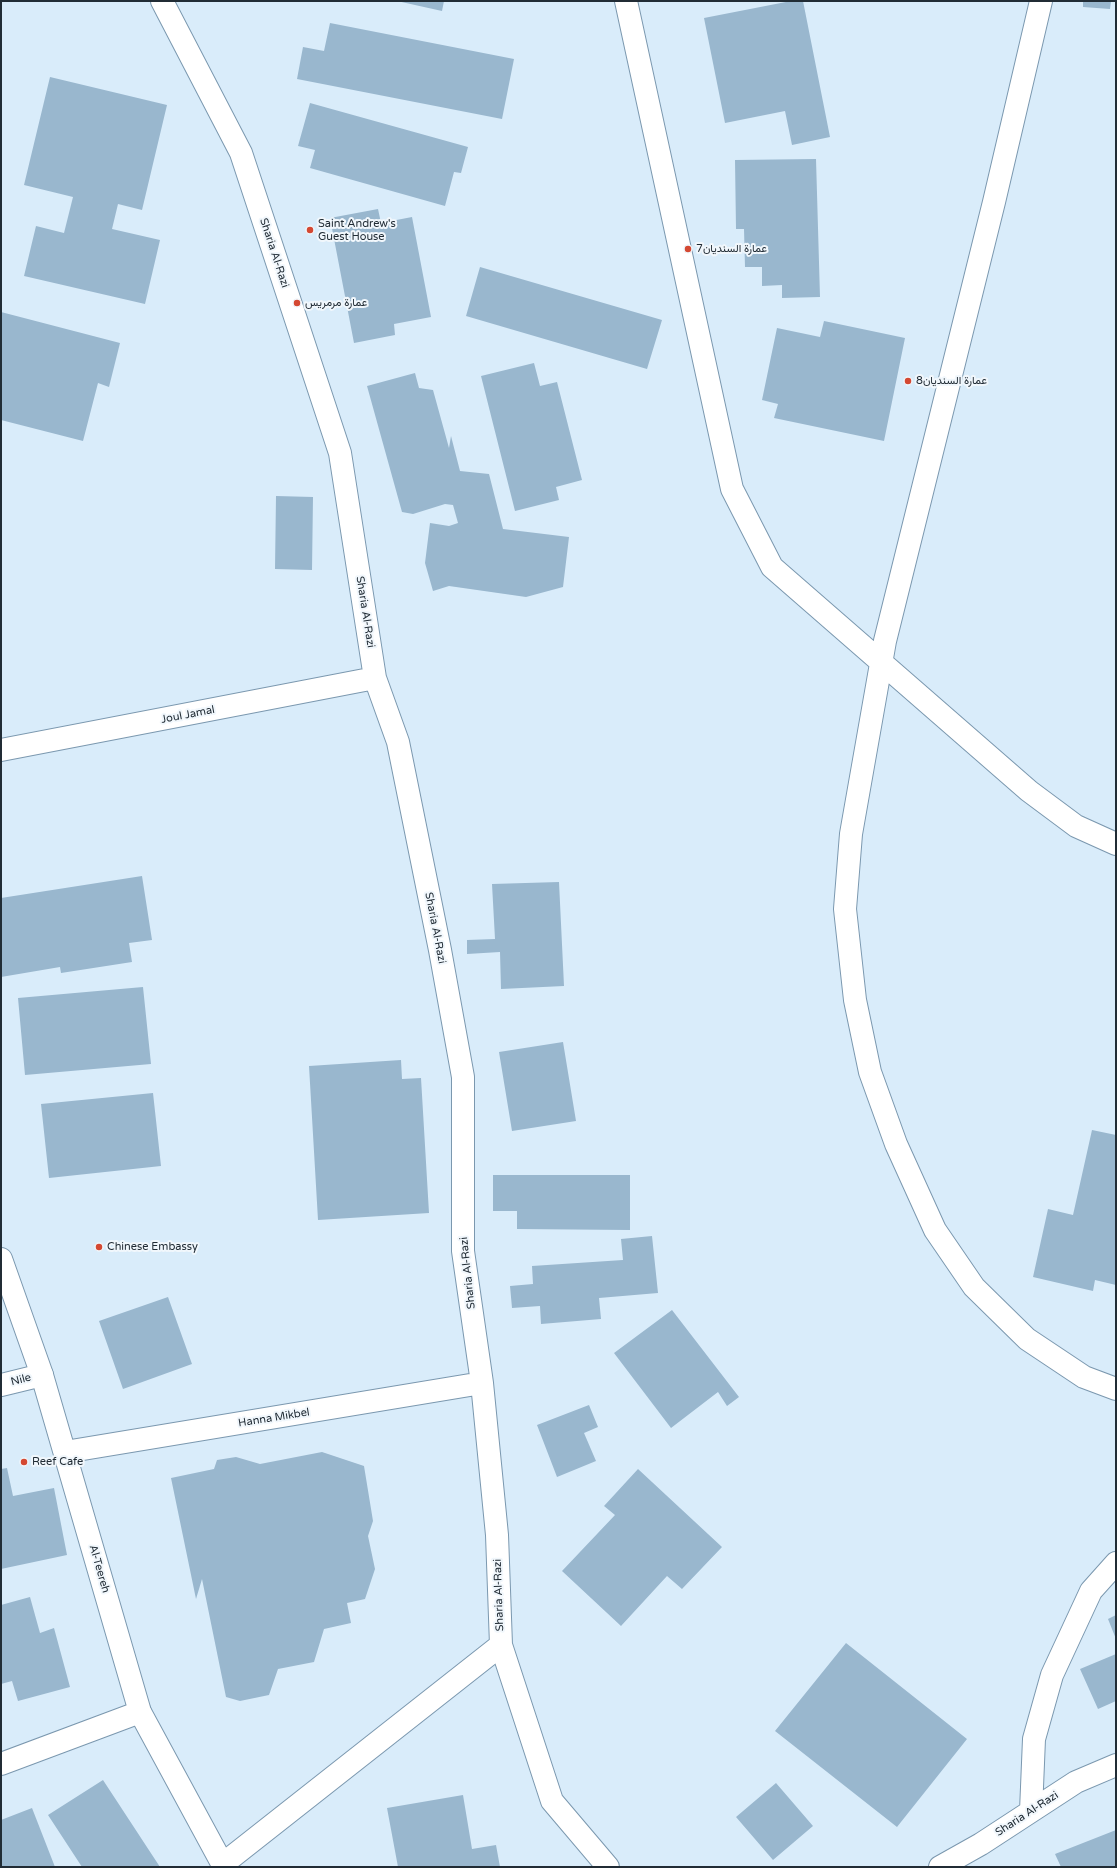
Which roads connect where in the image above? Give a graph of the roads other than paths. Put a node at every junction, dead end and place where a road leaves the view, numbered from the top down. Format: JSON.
{"nodes":[{"id":1,"x":162,"y":1,"type":"edge"},
{"id":2,"x":626,"y":1,"type":"edge"},
{"id":3,"x":1041,"y":1,"type":"edge"},
{"id":4,"x":881,"y":663,"type":"junction"},
{"id":5,"x":375,"y":678,"type":"junction"},
{"id":6,"x":1,"y":750,"type":"edge"},
{"id":7,"x":1116,"y":844,"type":"edge"},
{"id":8,"x":1,"y":1259,"type":"edge"},
{"id":9,"x":42,"y":1375,"type":"junction"},
{"id":10,"x":482,"y":1383,"type":"junction"},
{"id":11,"x":1,"y":1385,"type":"edge"},
{"id":12,"x":1116,"y":1388,"type":"edge"},
{"id":13,"x":65,"y":1452,"type":"junction"},
{"id":14,"x":1116,"y":1563,"type":"edge"},
{"id":15,"x":501,"y":1645,"type":"junction"},
{"id":16,"x":140,"y":1712,"type":"junction"},
{"id":17,"x":1,"y":1764,"type":"edge"},
{"id":18,"x":1116,"y":1765,"type":"edge"},
{"id":19,"x":1032,"y":1811,"type":"junction"},
{"id":20,"x":223,"y":1865,"type":"edge"},
{"id":21,"x":608,"y":1867,"type":"edge"},
{"id":22,"x":940,"y":1867,"type":"edge"}],
"edges":[{"from":1,"to":5,"type":"street","name":"Sharia Al-Razi"},
{"from":2,"to":4,"type":"street"},
{"from":3,"to":4,"type":"street"},
{"from":4,"to":7,"type":"street"},
{"from":4,"to":12,"type":"street"},
{"from":5,"to":6,"type":"street","name":"Joul Jamal"},
{"from":5,"to":10,"type":"street","name":"Sharia Al-Razi"},
{"from":8,"to":9,"type":"street","name":"Al-Teereh"},
{"from":9,"to":11,"type":"street","name":"Nile"},
{"from":9,"to":13,"type":"street","name":"Al-Teereh"},
{"from":10,"to":13,"type":"street","name":"Hanna Mikbel"},
{"from":10,"to":15,"type":"street","name":"Sharia Al-Razi"},
{"from":13,"to":16,"type":"street","name":"Al-Teereh"},
{"from":14,"to":19,"type":"street"},
{"from":15,"to":20,"type":"street"},
{"from":15,"to":21,"type":"street","name":"Sharia Al-Razi"},
{"from":16,"to":17,"type":"street"},
{"from":16,"to":20,"type":"street","name":"Al-Teereh"},
{"from":18,"to":19,"type":"street","name":"Sharia Al-Razi"},
{"from":19,"to":22,"type":"street","name":"Sharia Al-Razi"}]}
